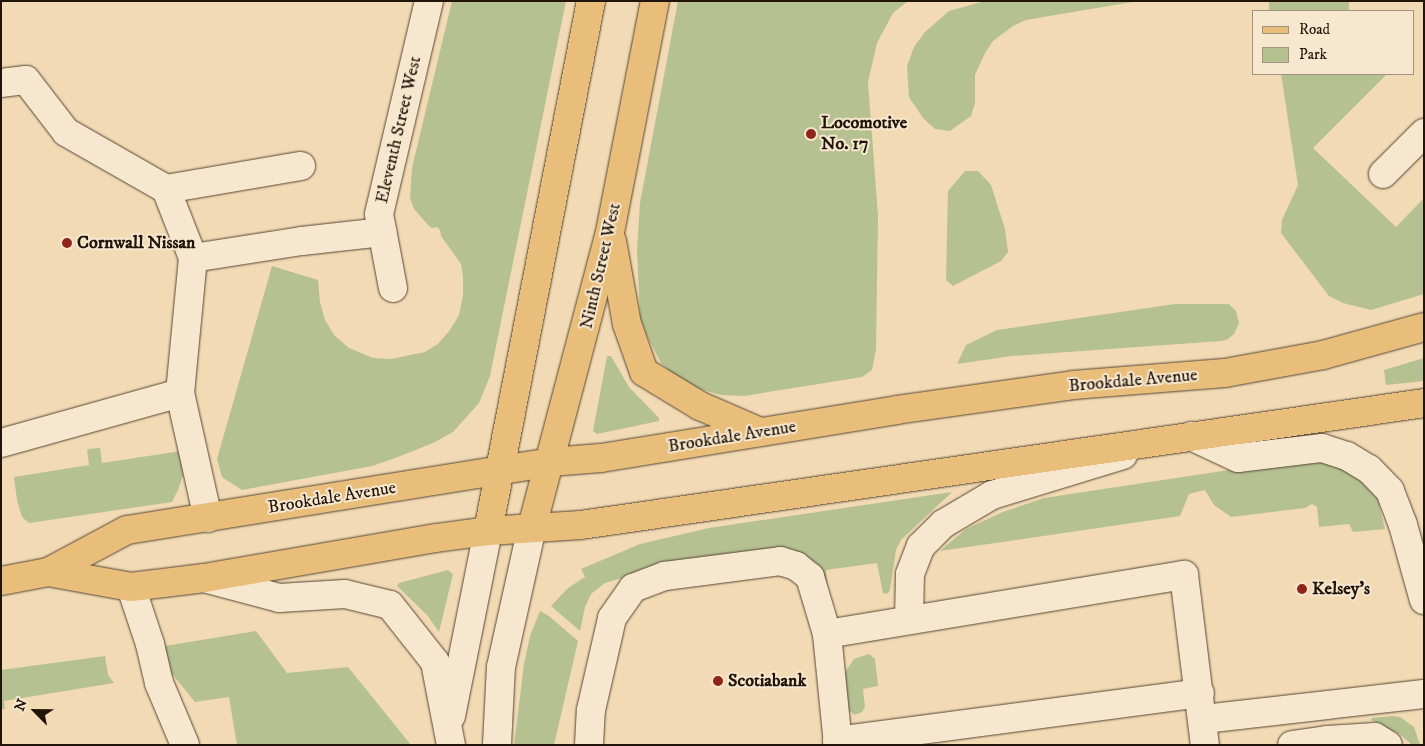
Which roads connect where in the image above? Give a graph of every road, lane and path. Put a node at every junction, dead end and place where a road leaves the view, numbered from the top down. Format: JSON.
{"nodes":[{"id":1,"x":429,"y":1,"type":"edge"},
{"id":2,"x":591,"y":1,"type":"edge"},
{"id":3,"x":655,"y":1,"type":"edge"},
{"id":4,"x":1,"y":83,"type":"edge"},
{"id":5,"x":1424,"y":133,"type":"edge"},
{"id":6,"x":301,"y":166,"type":"dead end"},
{"id":7,"x":1382,"y":174,"type":"dead end"},
{"id":8,"x":166,"y":189,"type":"junction"},
{"id":9,"x":382,"y":232,"type":"junction"},
{"id":10,"x":610,"y":232,"type":"junction"},
{"id":11,"x":192,"y":258,"type":"junction"},
{"id":12,"x":393,"y":288,"type":"dead end"},
{"id":13,"x":1424,"y":327,"type":"edge"},
{"id":14,"x":180,"y":393,"type":"junction"},
{"id":15,"x":1424,"y":403,"type":"edge"},
{"id":16,"x":760,"y":432,"type":"junction"},
{"id":17,"x":1181,"y":438,"type":"junction"},
{"id":18,"x":1,"y":442,"type":"edge"},
{"id":19,"x":550,"y":462,"type":"junction"},
{"id":20,"x":499,"y":470,"type":"junction"},
{"id":21,"x":208,"y":518,"type":"junction"},
{"id":22,"x":532,"y":527,"type":"junction"},
{"id":23,"x":488,"y":531,"type":"junction"},
{"id":24,"x":48,"y":572,"type":"junction"},
{"id":25,"x":204,"y":578,"type":"junction"},
{"id":26,"x":1,"y":581,"type":"edge"},
{"id":27,"x":131,"y":586,"type":"junction"},
{"id":28,"x":1423,"y":595,"type":"edge"},
{"id":29,"x":909,"y":620,"type":"junction"},
{"id":30,"x":827,"y":634,"type":"junction"},
{"id":31,"x":1200,"y":693,"type":"junction"},
{"id":32,"x":1424,"y":694,"type":"edge"},
{"id":33,"x":1204,"y":732,"type":"edge"},
{"id":34,"x":450,"y":737,"type":"edge"},
{"id":35,"x":837,"y":743,"type":"edge"},
{"id":36,"x":185,"y":745,"type":"edge"},
{"id":37,"x":497,"y":745,"type":"edge"},
{"id":38,"x":590,"y":745,"type":"edge"},
{"id":39,"x":1292,"y":745,"type":"edge"},
{"id":40,"x":1388,"y":745,"type":"edge"}],
"edges":[{"from":1,"to":9,"type":"street","name":"Eleventh Street West"},
{"from":2,"to":20,"type":"main road"},
{"from":3,"to":10,"type":"main road","name":"Ninth Street West"},
{"from":4,"to":8,"type":"street"},
{"from":5,"to":7,"type":"street"},
{"from":6,"to":8,"type":"street"},
{"from":8,"to":11,"type":"street"},
{"from":9,"to":11,"type":"street"},
{"from":9,"to":12,"type":"street","name":"Eleventh Street West"},
{"from":10,"to":16,"type":"main road"},
{"from":10,"to":19,"type":"main road","name":"Ninth Street West"},
{"from":11,"to":14,"type":"street"},
{"from":13,"to":16,"type":"main road","name":"Brookdale Avenue"},
{"from":14,"to":18,"type":"street"},
{"from":14,"to":21,"type":"street"},
{"from":15,"to":17,"type":"main road","name":"Brookdale Avenue"},
{"from":16,"to":19,"type":"main road","name":"Brookdale Avenue"},
{"from":17,"to":22,"type":"main road","name":"Brookdale Avenue"},
{"from":17,"to":28,"type":"street"},
{"from":17,"to":29,"type":"street"},
{"from":19,"to":20,"type":"main road","name":"Brookdale Avenue"},
{"from":19,"to":22,"type":"main road","name":"Ninth Street West"},
{"from":20,"to":21,"type":"main road","name":"Brookdale Avenue"},
{"from":20,"to":23,"type":"main road"},
{"from":21,"to":24,"type":"main road","name":"Brookdale Avenue"},
{"from":22,"to":23,"type":"main road","name":"Brookdale Avenue"},
{"from":22,"to":37,"type":"street"},
{"from":23,"to":25,"type":"main road","name":"Brookdale Avenue"},
{"from":23,"to":34,"type":"street"},
{"from":24,"to":26,"type":"main road","name":"Brookdale Avenue"},
{"from":24,"to":27,"type":"main road","name":"Brookdale Avenue"},
{"from":25,"to":27,"type":"main road","name":"Brookdale Avenue"},
{"from":25,"to":34,"type":"street"},
{"from":27,"to":36,"type":"street"},
{"from":29,"to":30,"type":"street"},
{"from":29,"to":31,"type":"street"},
{"from":30,"to":35,"type":"street"},
{"from":30,"to":38,"type":"street"},
{"from":31,"to":33,"type":"street"},
{"from":31,"to":35,"type":"street"},
{"from":32,"to":33,"type":"street"},
{"from":39,"to":40,"type":"street"}]}
